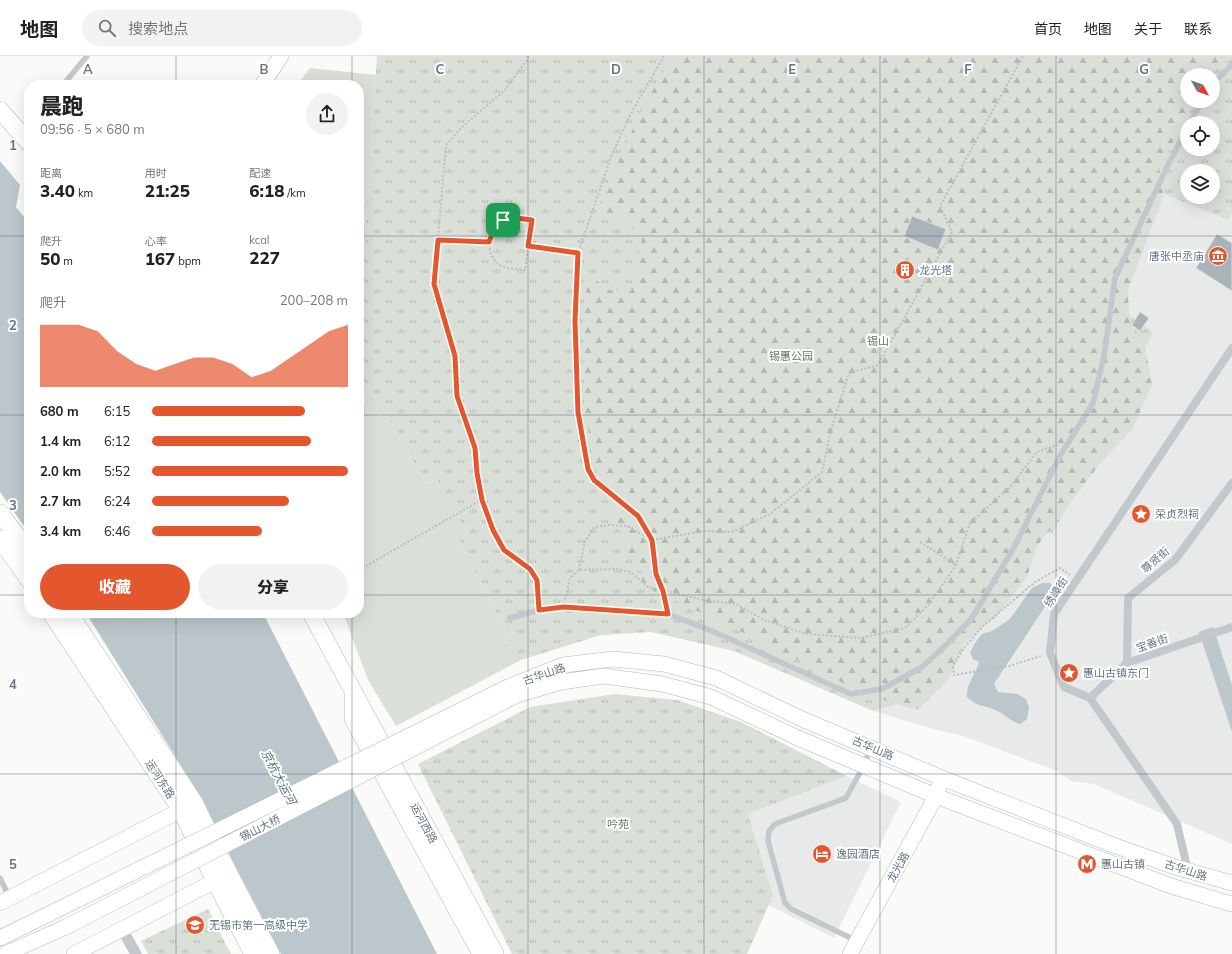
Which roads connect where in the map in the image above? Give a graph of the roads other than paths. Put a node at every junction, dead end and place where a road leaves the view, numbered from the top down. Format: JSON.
{"nodes":[{"id":1,"x":87,"y":56,"type":"edge"},
{"id":2,"x":278,"y":56,"type":"edge"},
{"id":3,"x":1232,"y":64,"type":"edge"},
{"id":4,"x":1220,"y":76,"type":"edge"},
{"id":5,"x":67,"y":80,"type":"edge"},
{"id":6,"x":265,"y":80,"type":"edge"},
{"id":7,"x":0,"y":110,"type":"edge"},
{"id":8,"x":24,"y":135,"type":"edge"},
{"id":9,"x":1180,"y":141,"type":"edge"},
{"id":10,"x":1232,"y":348,"type":"edge"},
{"id":11,"x":1232,"y":483,"type":"edge"},
{"id":12,"x":0,"y":513,"type":"edge"},
{"id":13,"x":0,"y":539,"type":"edge"},
{"id":14,"x":24,"y":545,"type":"edge"},
{"id":15,"x":24,"y":573,"type":"edge"},
{"id":16,"x":54,"y":618,"type":"edge"},
{"id":17,"x":72,"y":618,"type":"edge"},
{"id":18,"x":314,"y":618,"type":"edge"},
{"id":19,"x":510,"y":618,"type":"dead end"},
{"id":20,"x":1232,"y":627,"type":"edge"},
{"id":21,"x":1127,"y":663,"type":"junction"},
{"id":22,"x":514,"y":690,"type":"junction"},
{"id":23,"x":353,"y":691,"type":"junction"},
{"id":24,"x":1090,"y":698,"type":"junction"},
{"id":25,"x":871,"y":747,"type":"junction"},
{"id":26,"x":864,"y":765,"type":"junction"},
{"id":27,"x":942,"y":778,"type":"junction"},
{"id":28,"x":936,"y":796,"type":"junction"},
{"id":29,"x":181,"y":810,"type":"junction"},
{"id":30,"x":1188,"y":871,"type":"junction"},
{"id":31,"x":0,"y":878,"type":"edge"},
{"id":32,"x":215,"y":881,"type":"junction"},
{"id":33,"x":1232,"y":884,"type":"edge"},
{"id":34,"x":5,"y":901,"type":"edge"},
{"id":35,"x":1232,"y":904,"type":"edge"},
{"id":36,"x":122,"y":929,"type":"junction"},
{"id":37,"x":0,"y":938,"type":"edge"},
{"id":38,"x":854,"y":948,"type":"edge"},
{"id":39,"x":5,"y":954,"type":"edge"},
{"id":40,"x":74,"y":954,"type":"edge"},
{"id":41,"x":136,"y":954,"type":"edge"},
{"id":42,"x":253,"y":954,"type":"edge"},
{"id":43,"x":271,"y":954,"type":"edge"},
{"id":44,"x":480,"y":954,"type":"edge"},
{"id":45,"x":495,"y":954,"type":"edge"}],
"edges":[{"from":1,"to":5,"type":"lane"},
{"from":2,"to":6,"type":"main road"},
{"from":3,"to":4,"type":"lane"},
{"from":7,"to":8,"type":"main road"},
{"from":9,"to":19,"type":"lane"},
{"from":10,"to":24,"type":"street","name":"绣嶂街"},
{"from":11,"to":21,"type":"street","name":"尊贤街"},
{"from":12,"to":14,"type":"main road"},
{"from":13,"to":15,"type":"main road"},
{"from":16,"to":29,"type":"main road","name":"运河东路"},
{"from":17,"to":43,"type":"main road","name":"运河东路"},
{"from":18,"to":23,"type":"main road","name":"运河西路"},
{"from":20,"to":21,"type":"street","name":"宝善街"},
{"from":21,"to":24,"type":"street","name":"宝善街"},
{"from":22,"to":25,"type":"main road","name":"古华山路"},
{"from":22,"to":26,"type":"main road","name":"古华山路"},
{"from":22,"to":37,"type":"main road","name":"锡山大桥","bridge":true},
{"from":22,"to":39,"type":"main road","name":"锡山大桥","bridge":true},
{"from":23,"to":44,"type":"main road","name":"运河西路"},
{"from":23,"to":45,"type":"main road","name":"运河西路"},
{"from":24,"to":30,"type":"street"},
{"from":25,"to":26,"type":"lane"},
{"from":25,"to":27,"type":"main road","name":"古华山路"},
{"from":26,"to":28,"type":"main road","name":"古华山路"},
{"from":26,"to":38,"type":"lane"},
{"from":27,"to":28,"type":"main road","name":"龙光路"},
{"from":27,"to":30,"type":"main road","name":"古华山路"},
{"from":28,"to":35,"type":"main road","name":"古华山路"},
{"from":28,"to":38,"type":"main road","name":"龙光路"},
{"from":29,"to":32,"type":"main road","name":"运河东路"},
{"from":29,"to":34,"type":"main road"},
{"from":30,"to":33,"type":"main road","name":"古华山路"},
{"from":31,"to":34,"type":"lane"},
{"from":32,"to":36,"type":"main road"},
{"from":32,"to":42,"type":"main road","name":"运河东路"},
{"from":36,"to":40,"type":"main road"},
{"from":36,"to":41,"type":"street"}]}
